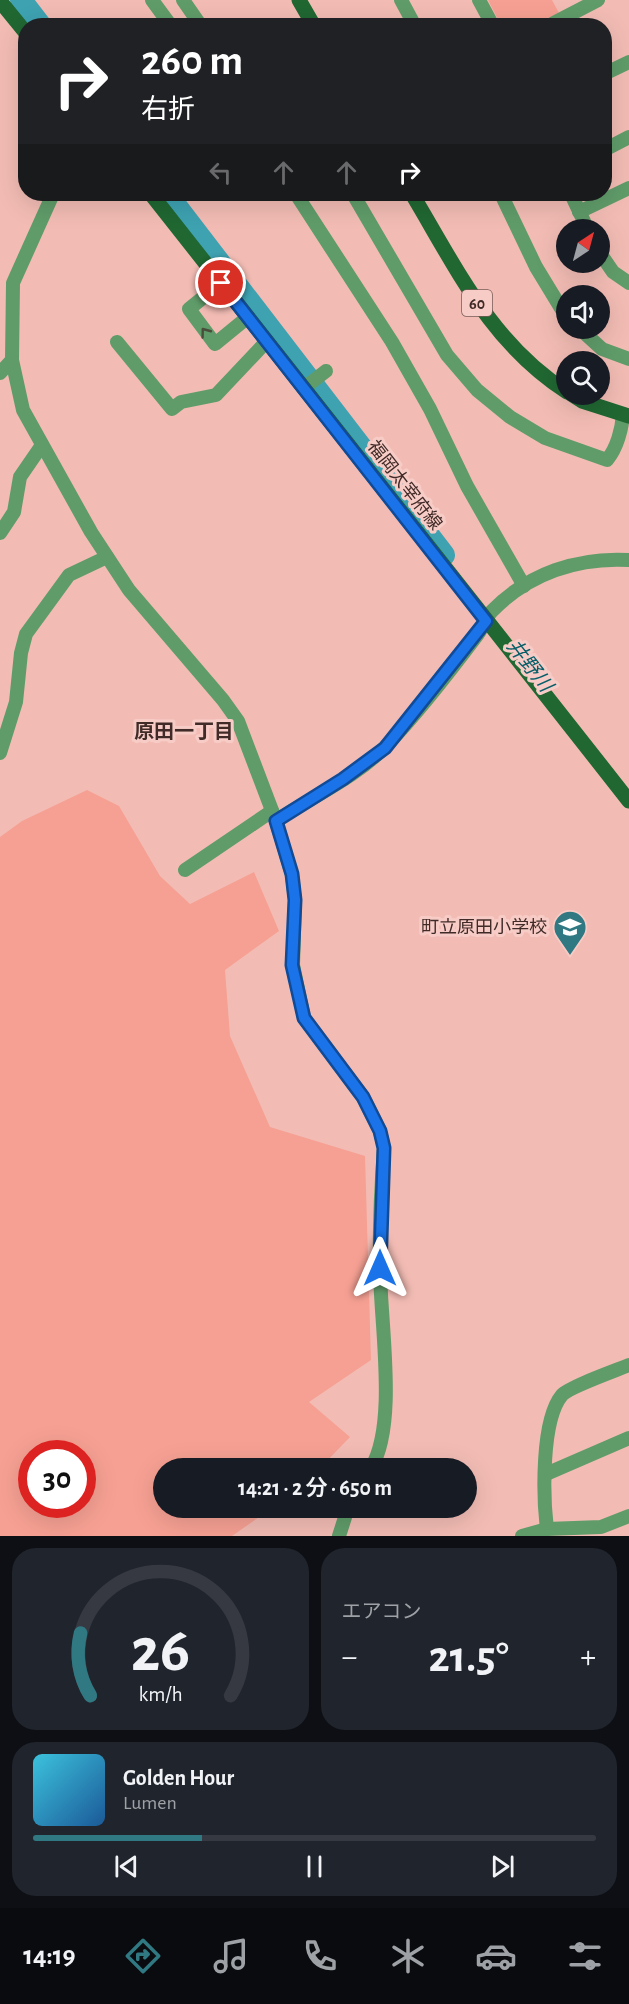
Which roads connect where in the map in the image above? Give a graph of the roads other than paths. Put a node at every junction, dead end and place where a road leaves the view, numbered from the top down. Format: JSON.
{"nodes":[{"id":1,"x":152,"y":0,"type":"edge"},
{"id":2,"x":183,"y":0,"type":"edge"},
{"id":3,"x":299,"y":0,"type":"edge"},
{"id":4,"x":401,"y":0,"type":"edge"},
{"id":5,"x":479,"y":0,"type":"edge"},
{"id":6,"x":598,"y":0,"type":"edge"},
{"id":7,"x":0,"y":1,"type":"edge"},
{"id":8,"x":165,"y":18,"type":"edge"},
{"id":9,"x":195,"y":18,"type":"edge"},
{"id":10,"x":309,"y":18,"type":"edge"},
{"id":11,"x":411,"y":18,"type":"edge"},
{"id":12,"x":489,"y":18,"type":"edge"},
{"id":13,"x":563,"y":18,"type":"edge"},
{"id":14,"x":18,"y":23,"type":"edge"},
{"id":15,"x":629,"y":62,"type":"edge"},
{"id":16,"x":612,"y":70,"type":"edge"},
{"id":17,"x":629,"y":138,"type":"edge"},
{"id":18,"x":612,"y":146,"type":"edge"},
{"id":19,"x":629,"y":188,"type":"edge"},
{"id":20,"x":612,"y":196,"type":"edge"},
{"id":21,"x":49,"y":201,"type":"edge"},
{"id":22,"x":157,"y":201,"type":"edge"},
{"id":23,"x":301,"y":201,"type":"edge"},
{"id":24,"x":357,"y":201,"type":"edge"},
{"id":25,"x":416,"y":201,"type":"edge"},
{"id":26,"x":509,"y":201,"type":"edge"},
{"id":27,"x":574,"y":201,"type":"edge"},
{"id":28,"x":602,"y":201,"type":"edge"},
{"id":29,"x":579,"y":212,"type":"junction"},
{"id":30,"x":582,"y":219,"type":"edge"},
{"id":31,"x":610,"y":268,"type":"edge"},
{"id":32,"x":7,"y":283,"type":"edge"},
{"id":33,"x":221,"y":283,"type":"junction"},
{"id":34,"x":629,"y":283,"type":"edge"},
{"id":35,"x":556,"y":300,"type":"edge"},
{"id":36,"x":248,"y":317,"type":"junction"},
{"id":37,"x":591,"y":339,"type":"edge"},
{"id":38,"x":267,"y":341,"type":"junction"},
{"id":39,"x":117,"y":342,"type":"dead end"},
{"id":40,"x":629,"y":359,"type":"edge"},
{"id":41,"x":12,"y":360,"type":"junction"},
{"id":42,"x":326,"y":371,"type":"dead end"},
{"id":43,"x":0,"y":373,"type":"edge"},
{"id":44,"x":556,"y":385,"type":"edge"},
{"id":45,"x":306,"y":387,"type":"junction"},
{"id":46,"x":595,"y":405,"type":"edge"},
{"id":47,"x":626,"y":415,"type":"edge"},
{"id":48,"x":42,"y":446,"type":"junction"},
{"id":49,"x":0,"y":534,"type":"edge"},
{"id":50,"x":107,"y":557,"type":"junction"},
{"id":51,"x":629,"y":561,"type":"edge"},
{"id":52,"x":524,"y":586,"type":"junction"},
{"id":53,"x":486,"y":621,"type":"junction"},
{"id":54,"x":0,"y":753,"type":"edge"},
{"id":55,"x":629,"y":801,"type":"edge"},
{"id":56,"x":274,"y":816,"type":"junction"},
{"id":57,"x":185,"y":870,"type":"dead end"},
{"id":58,"x":629,"y":1365,"type":"edge"},
{"id":59,"x":629,"y":1438,"type":"edge"},
{"id":60,"x":377,"y":1458,"type":"edge"},
{"id":61,"x":546,"y":1474,"type":"junction"},
{"id":62,"x":629,"y":1516,"type":"edge"},
{"id":63,"x":345,"y":1518,"type":"edge"},
{"id":64,"x":547,"y":1529,"type":"junction"},
{"id":65,"x":339,"y":1536,"type":"edge"},
{"id":66,"x":522,"y":1536,"type":"edge"}],
"edges":[{"from":1,"to":8,"type":"street"},
{"from":2,"to":9,"type":"street"},
{"from":3,"to":10,"type":"main road"},
{"from":4,"to":11,"type":"street"},
{"from":5,"to":12,"type":"street"},
{"from":6,"to":13,"type":"street"},
{"from":7,"to":14,"type":"main road"},
{"from":15,"to":16,"type":"street"},
{"from":17,"to":18,"type":"street"},
{"from":19,"to":20,"type":"street"},
{"from":21,"to":32,"type":"street"},
{"from":22,"to":33,"type":"main road","name":"福岡太宰府線"},
{"from":23,"to":52,"type":"street"},
{"from":24,"to":47,"type":"street"},
{"from":25,"to":44,"type":"main road","number":"60"},
{"from":26,"to":35,"type":"street"},
{"from":27,"to":29,"type":"street"},
{"from":28,"to":29,"type":"street"},
{"from":29,"to":30,"type":"street"},
{"from":31,"to":34,"type":"street"},
{"from":32,"to":41,"type":"street"},
{"from":33,"to":36,"type":"main road","name":"福岡太宰府線"},
{"from":36,"to":33,"type":"street","one_way":true},
{"from":36,"to":38,"type":"main road","name":"福岡太宰府線"},
{"from":37,"to":40,"type":"street"},
{"from":38,"to":39,"type":"street"},
{"from":38,"to":45,"type":"main road","name":"福岡太宰府線"},
{"from":41,"to":43,"type":"street"},
{"from":41,"to":48,"type":"street"},
{"from":42,"to":45,"type":"street"},
{"from":45,"to":53,"type":"main road","name":"福岡太宰府線"},
{"from":46,"to":47,"type":"main road"},
{"from":48,"to":49,"type":"street"},
{"from":48,"to":50,"type":"street"},
{"from":50,"to":54,"type":"street"},
{"from":50,"to":56,"type":"street"},
{"from":51,"to":52,"type":"street"},
{"from":52,"to":53,"type":"street"},
{"from":53,"to":55,"type":"main road","name":"福岡太宰府線"},
{"from":53,"to":56,"type":"street"},
{"from":56,"to":57,"type":"street"},
{"from":56,"to":60,"type":"street"},
{"from":58,"to":61,"type":"street"},
{"from":59,"to":61,"type":"street"},
{"from":61,"to":64,"type":"street"},
{"from":62,"to":64,"type":"street"},
{"from":63,"to":65,"type":"street"},
{"from":64,"to":66,"type":"street"}]}
